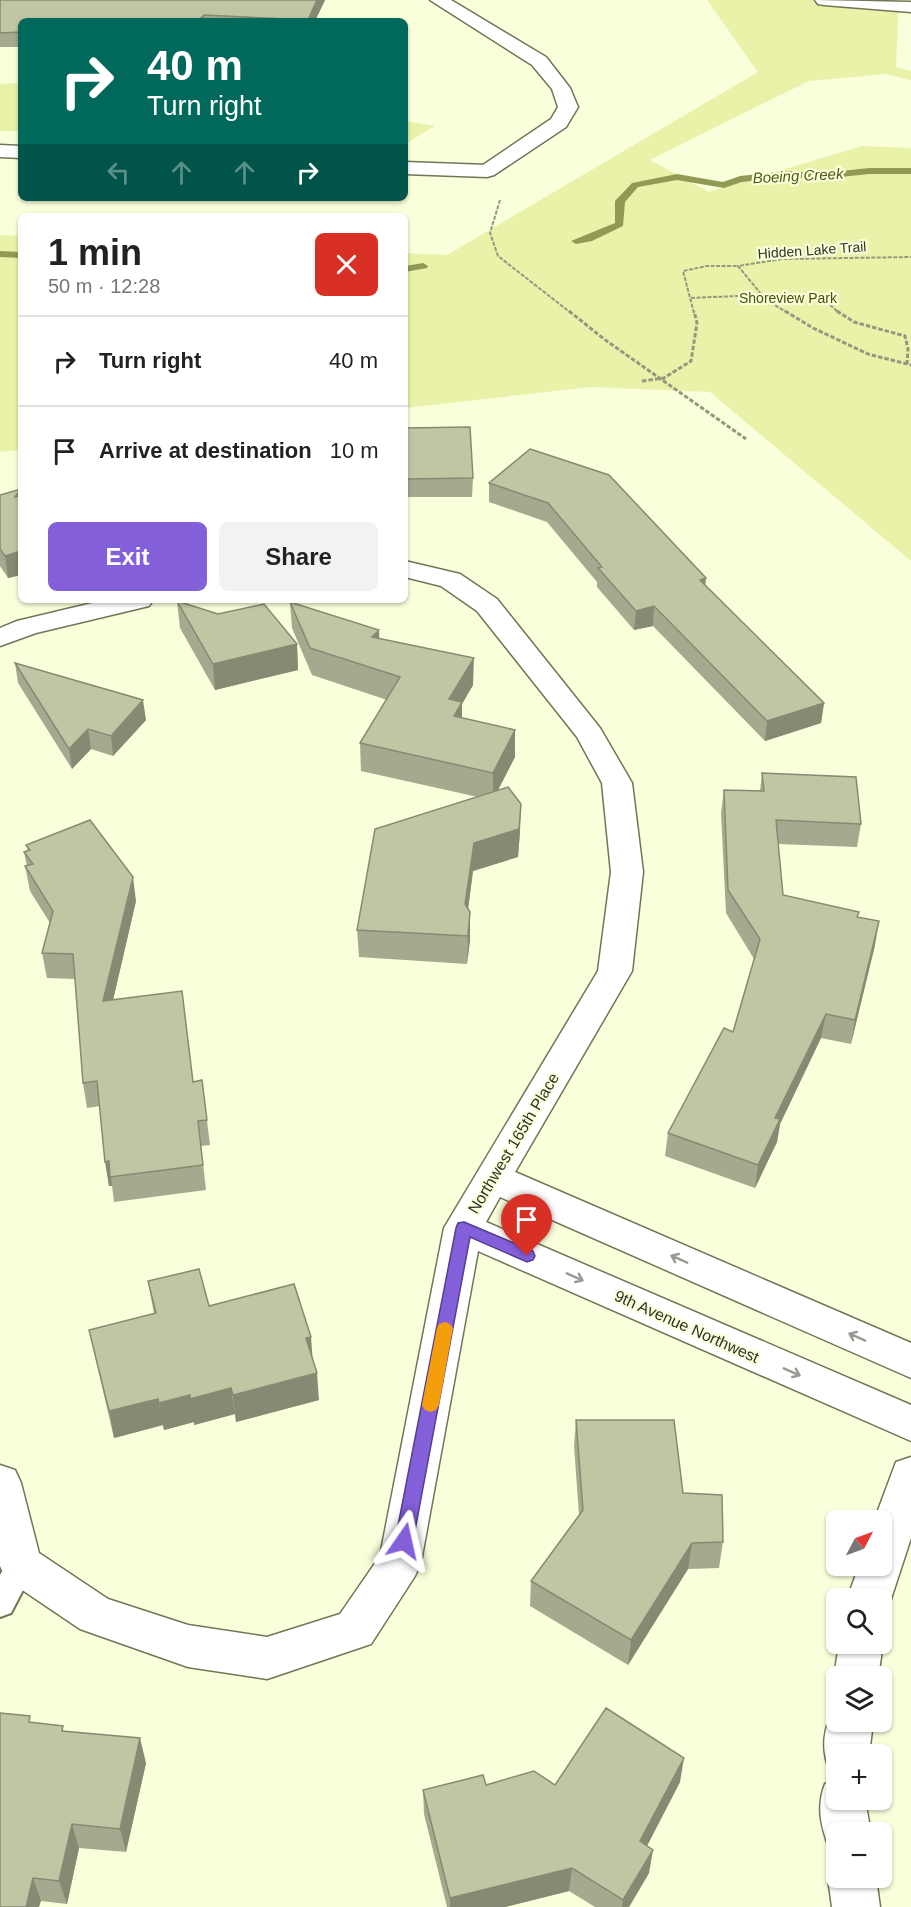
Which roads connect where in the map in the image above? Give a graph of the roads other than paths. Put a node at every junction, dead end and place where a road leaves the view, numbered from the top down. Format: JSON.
{"nodes":[{"id":1,"x":439,"y":0,"type":"edge"},
{"id":2,"x":824,"y":0,"type":"edge"},
{"id":3,"x":911,"y":7,"type":"edge"},
{"id":4,"x":0,"y":151,"type":"edge"},
{"id":5,"x":18,"y":152,"type":"edge"},
{"id":6,"x":408,"y":168,"type":"edge"},
{"id":7,"x":408,"y":570,"type":"edge"},
{"id":8,"x":127,"y":603,"type":"edge"},
{"id":9,"x":0,"y":638,"type":"edge"},
{"id":10,"x":493,"y":1178,"type":"junction"},
{"id":11,"x":464,"y":1228,"type":"junction"},
{"id":12,"x":911,"y":1361,"type":"edge"},
{"id":13,"x":911,"y":1424,"type":"edge"},
{"id":14,"x":911,"y":1475,"type":"edge"},
{"id":15,"x":0,"y":1483,"type":"edge"},
{"id":16,"x":892,"y":1531,"type":"edge"},
{"id":17,"x":21,"y":1564,"type":"junction"},
{"id":18,"x":0,"y":1603,"type":"edge"},
{"id":19,"x":853,"y":1888,"type":"edge"},
{"id":20,"x":856,"y":1907,"type":"edge"}],
"edges":[{"from":1,"to":6,"type":"street"},
{"from":2,"to":3,"type":"street"},
{"from":4,"to":5,"type":"street"},
{"from":7,"to":10,"type":"street","name":"Northwest 165th Place"},
{"from":8,"to":9,"type":"street"},
{"from":10,"to":11,"type":"street","name":"Northwest 165th Place"},
{"from":12,"to":10,"type":"street","one_way":true},
{"from":11,"to":13,"type":"street","name":"9th Avenue Northwest","one_way":true},
{"from":11,"to":17,"type":"street","name":"Northwest 165th Place"},
{"from":14,"to":16,"type":"street"},
{"from":15,"to":17,"type":"street"},
{"from":17,"to":18,"type":"lane"},
{"from":19,"to":20,"type":"street"}]}
